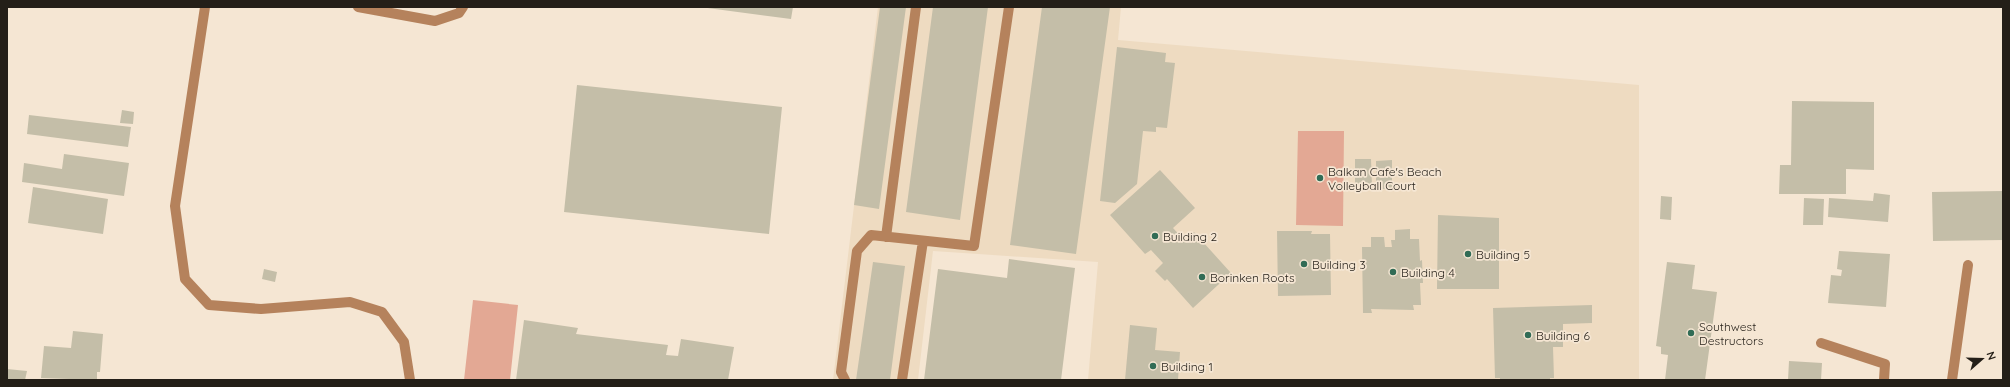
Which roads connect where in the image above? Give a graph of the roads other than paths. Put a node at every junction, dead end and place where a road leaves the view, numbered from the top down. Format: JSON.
{"nodes":[{"id":1,"x":205,"y":7,"type":"edge"},
{"id":2,"x":358,"y":7,"type":"edge"},
{"id":3,"x":463,"y":7,"type":"edge"},
{"id":4,"x":916,"y":7,"type":"edge"},
{"id":5,"x":1009,"y":7,"type":"edge"},
{"id":6,"x":886,"y":237,"type":"junction"},
{"id":7,"x":923,"y":241,"type":"junction"},
{"id":8,"x":1968,"y":265,"type":"dead end"},
{"id":9,"x":1821,"y":343,"type":"dead end"},
{"id":10,"x":410,"y":380,"type":"edge"},
{"id":11,"x":844,"y":380,"type":"edge"},
{"id":12,"x":902,"y":380,"type":"edge"},
{"id":13,"x":1884,"y":380,"type":"edge"},
{"id":14,"x":1952,"y":380,"type":"edge"}],
"edges":[{"from":1,"to":10,"type":"lane"},
{"from":2,"to":3,"type":"lane"},
{"from":4,"to":6,"type":"lane"},
{"from":5,"to":7,"type":"lane"},
{"from":6,"to":7,"type":"lane"},
{"from":6,"to":11,"type":"lane"},
{"from":7,"to":12,"type":"lane"},
{"from":8,"to":14,"type":"lane"},
{"from":9,"to":13,"type":"lane"}]}
